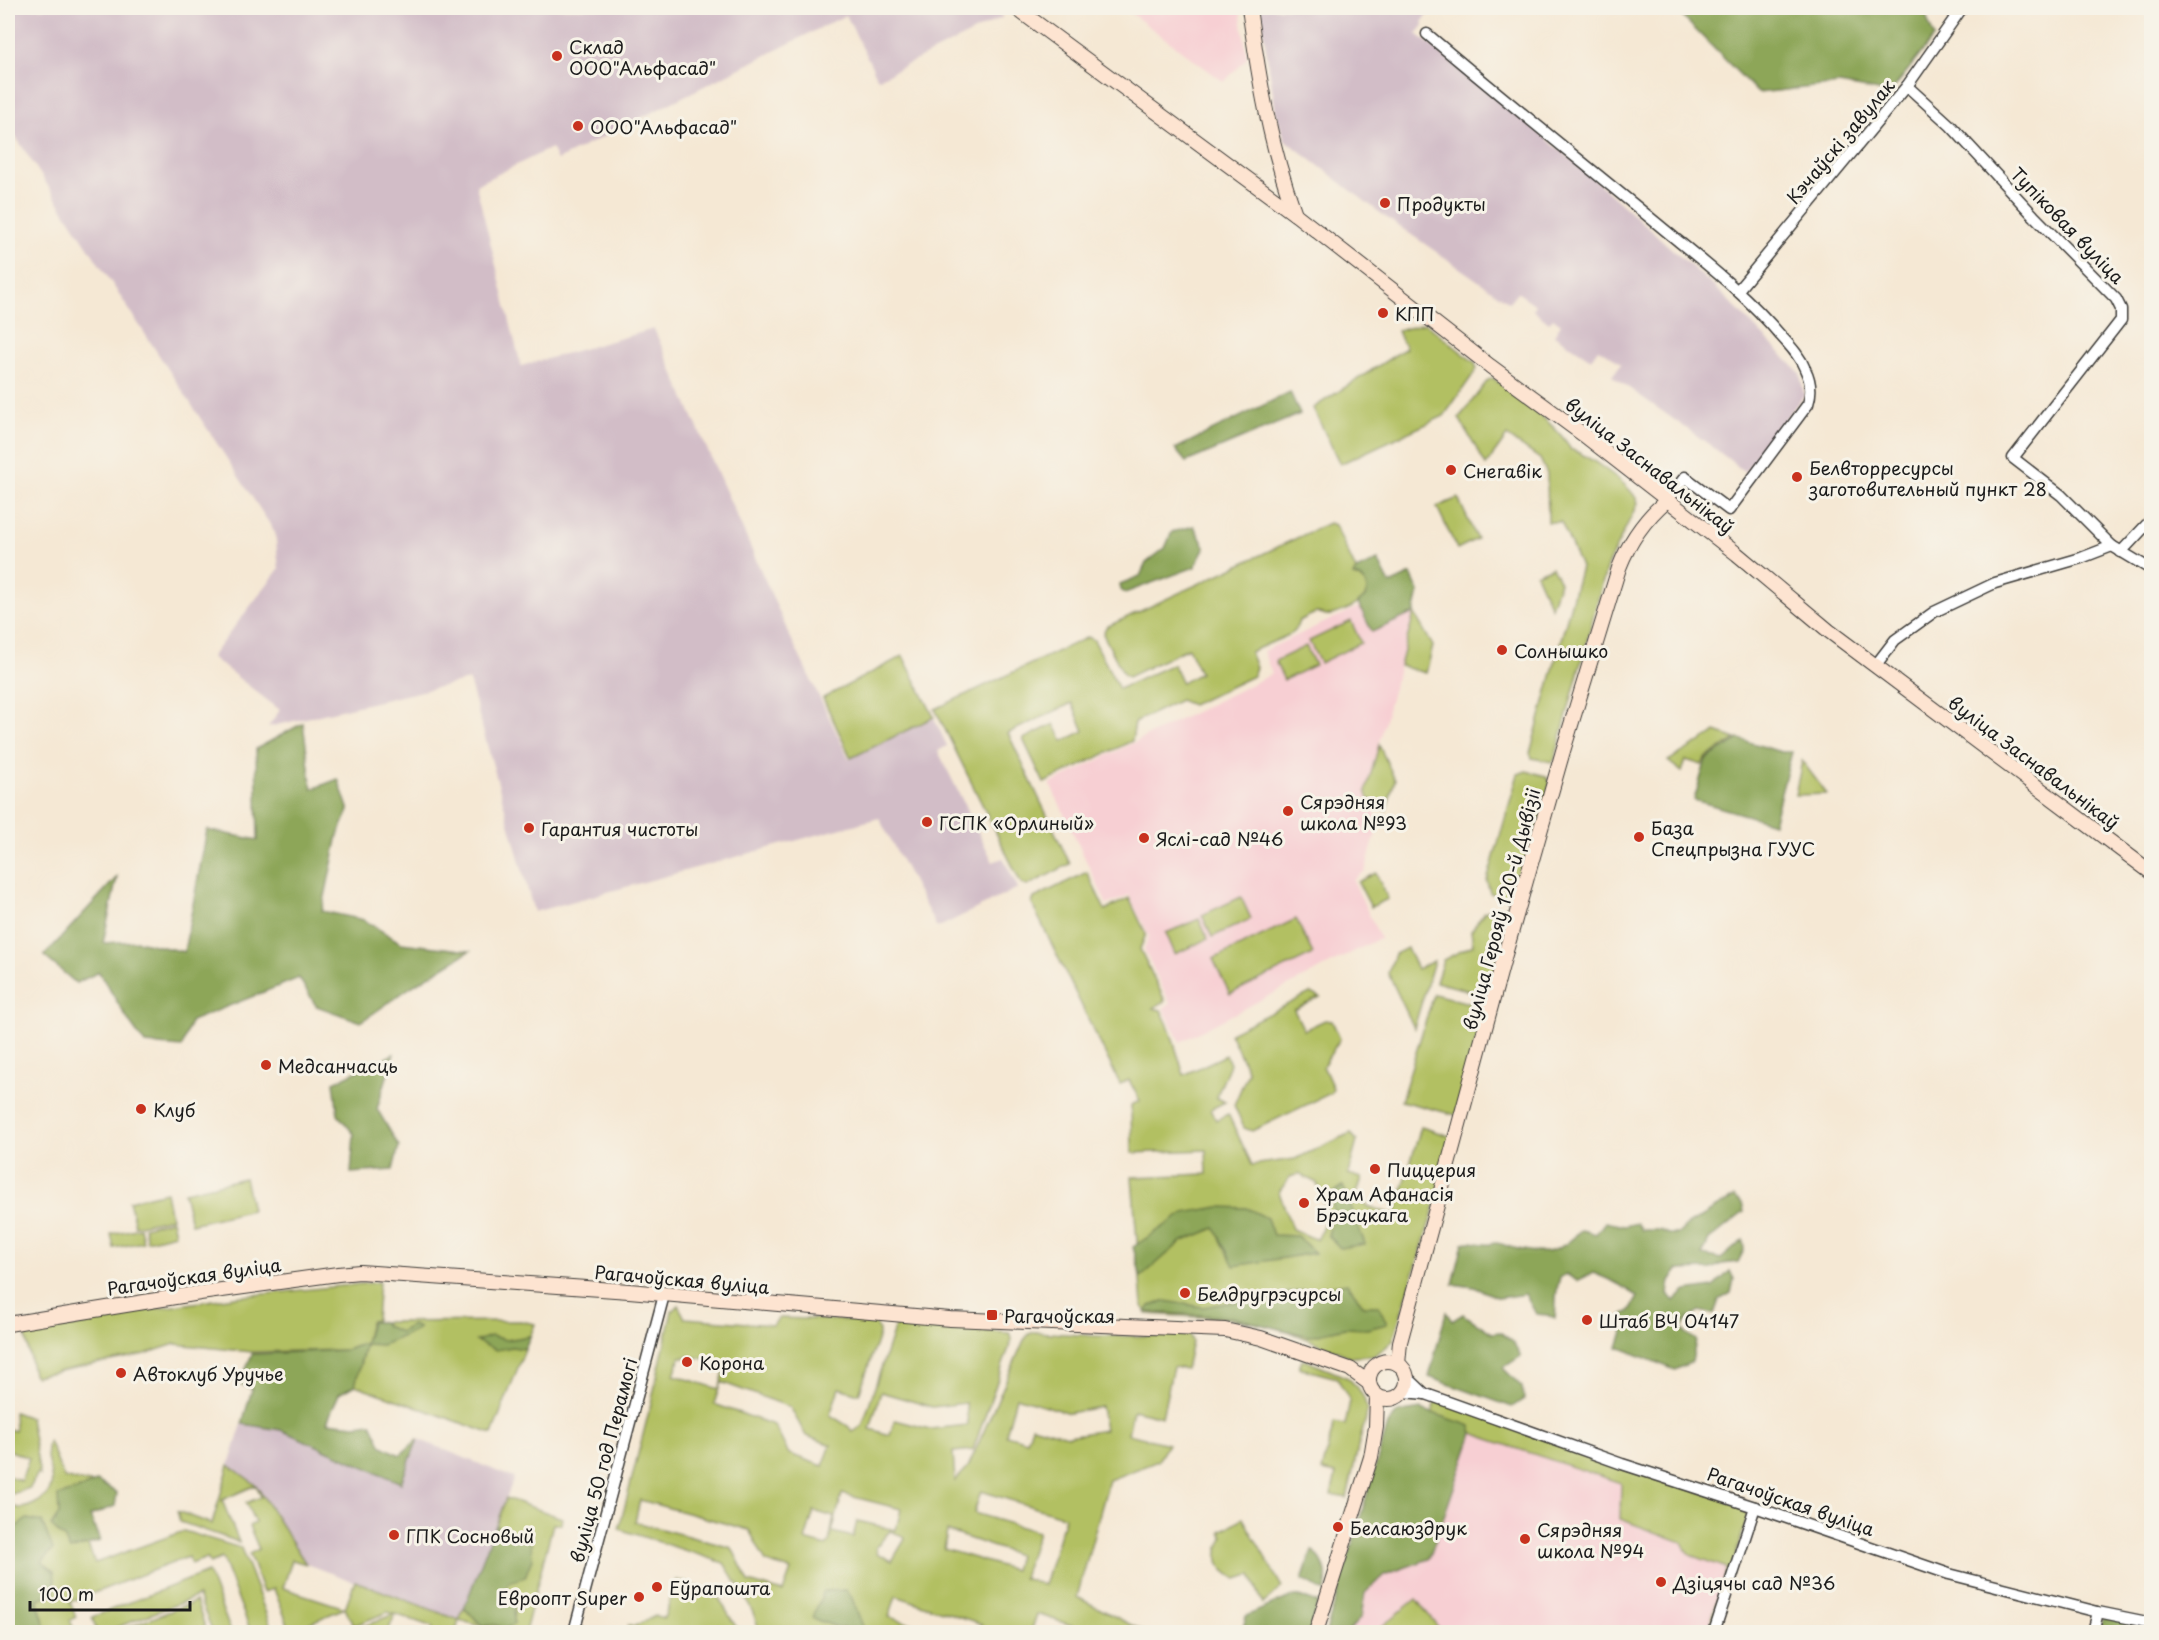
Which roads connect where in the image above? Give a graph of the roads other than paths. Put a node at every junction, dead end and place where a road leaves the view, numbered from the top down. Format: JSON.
{"nodes":[{"id":1,"x":1016,"y":8,"type":"edge"},
{"id":2,"x":1249,"y":8,"type":"edge"},
{"id":3,"x":1962,"y":8,"type":"edge"},
{"id":4,"x":2149,"y":8,"type":"edge"},
{"id":5,"x":2151,"y":11,"type":"edge"},
{"id":6,"x":1427,"y":34,"type":"dead end"},
{"id":7,"x":1907,"y":86,"type":"junction"},
{"id":8,"x":1295,"y":214,"type":"junction"},
{"id":9,"x":1738,"y":290,"type":"junction"},
{"id":10,"x":1667,"y":500,"type":"junction"},
{"id":11,"x":2151,"y":519,"type":"edge"},
{"id":12,"x":2117,"y":549,"type":"junction"},
{"id":13,"x":2151,"y":570,"type":"edge"},
{"id":14,"x":1875,"y":666,"type":"junction"},
{"id":15,"x":2151,"y":873,"type":"edge"},
{"id":16,"x":664,"y":1295,"type":"junction"},
{"id":17,"x":8,"y":1324,"type":"edge"},
{"id":18,"x":1391,"y":1367,"type":"junction"},
{"id":19,"x":1350,"y":1369,"type":"junction"},
{"id":20,"x":1369,"y":1383,"type":"junction"},
{"id":21,"x":1403,"y":1392,"type":"junction"},
{"id":22,"x":1426,"y":1394,"type":"junction"},
{"id":23,"x":1383,"y":1398,"type":"junction"},
{"id":24,"x":1755,"y":1507,"type":"junction"},
{"id":25,"x":2098,"y":1612,"type":"junction"},
{"id":26,"x":2151,"y":1623,"type":"edge"},
{"id":27,"x":574,"y":1632,"type":"edge"},
{"id":28,"x":1316,"y":1632,"type":"edge"},
{"id":29,"x":1714,"y":1632,"type":"edge"},
{"id":30,"x":2093,"y":1632,"type":"edge"}],
"edges":[{"from":1,"to":8,"type":"street","name":"вуліца Заснавальнікаў"},
{"from":2,"to":8,"type":"street"},
{"from":3,"to":7,"type":"street","name":"Кэчаўскі завулак"},
{"from":4,"to":5,"type":"street"},
{"from":6,"to":9,"type":"street","name":"вуліца Заснавальнікаў"},
{"from":7,"to":9,"type":"street","name":"Кэчаўскі завулак"},
{"from":7,"to":12,"type":"street","name":"Тупіковая вуліца"},
{"from":8,"to":10,"type":"street","name":"вуліца Заснавальнікаў"},
{"from":9,"to":10,"type":"street","name":"вуліца Заснавальнікаў"},
{"from":10,"to":14,"type":"street","name":"вуліца Заснавальнікаў"},
{"from":10,"to":18,"type":"street","name":"вуліца Герояў 120-й Дывізіі"},
{"from":11,"to":12,"type":"street"},
{"from":12,"to":13,"type":"street"},
{"from":12,"to":14,"type":"street"},
{"from":14,"to":15,"type":"street","name":"вуліца Заснавальнікаў"},
{"from":16,"to":17,"type":"street","name":"Рагачоўская вуліца"},
{"from":16,"to":19,"type":"street","name":"Рагачоўская вуліца"},
{"from":16,"to":27,"type":"street","name":"вуліца 50 год Перамогі"},
{"from":18,"to":19,"type":"street","name":"Рагачоўская вуліца"},
{"from":18,"to":20,"type":"street"},
{"from":18,"to":21,"type":"street"},
{"from":18,"to":22,"type":"street","name":"Рагачоўская вуліца"},
{"from":19,"to":20,"type":"street","name":"Рагачоўская вуліца"},
{"from":20,"to":23,"type":"street"},
{"from":21,"to":22,"type":"street","name":"Рагачоўская вуліца"},
{"from":21,"to":23,"type":"street"},
{"from":22,"to":24,"type":"street","name":"Рагачоўская вуліца"},
{"from":23,"to":28,"type":"street"},
{"from":24,"to":25,"type":"street","name":"Рагачоўская вуліца"},
{"from":24,"to":29,"type":"street"},
{"from":25,"to":26,"type":"street","name":"Рагачоўская вуліца"},
{"from":25,"to":30,"type":"street"}]}
